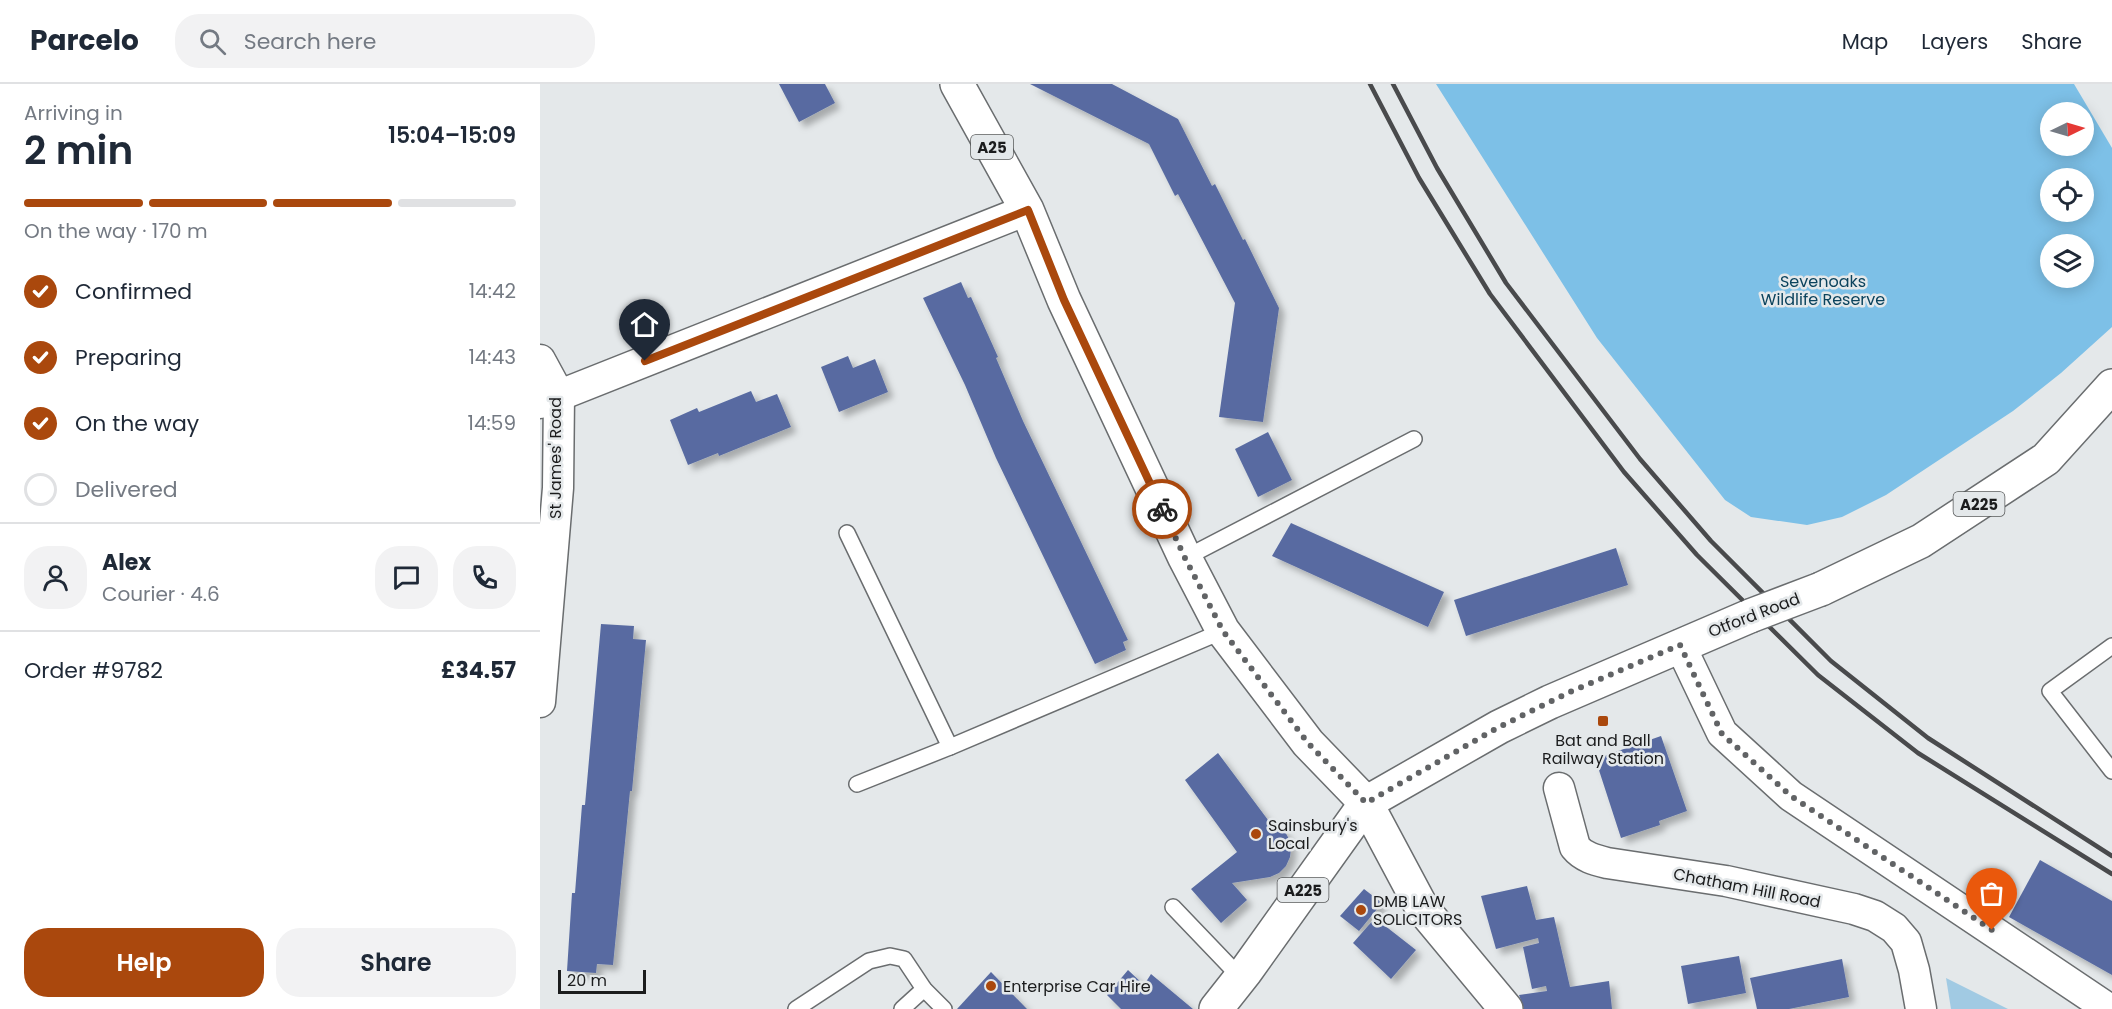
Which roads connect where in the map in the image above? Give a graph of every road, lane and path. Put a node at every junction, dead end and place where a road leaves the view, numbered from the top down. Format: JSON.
{"nodes":[{"id":1,"x":957,"y":84,"type":"edge"},
{"id":2,"x":1028,"y":210,"type":"junction"},
{"id":3,"x":540,"y":360,"type":"edge"},
{"id":4,"x":2112,"y":386,"type":"edge"},
{"id":5,"x":549,"y":399,"type":"edge"},
{"id":6,"x":1414,"y":439,"type":"dead end"},
{"id":7,"x":847,"y":533,"type":"dead end"},
{"id":8,"x":1185,"y":558,"type":"junction"},
{"id":9,"x":1223,"y":631,"type":"junction"},
{"id":10,"x":1680,"y":645,"type":"junction"},
{"id":11,"x":2112,"y":646,"type":"edge"},
{"id":12,"x":540,"y":702,"type":"edge"},
{"id":13,"x":950,"y":747,"type":"junction"},
{"id":14,"x":2112,"y":771,"type":"edge"},
{"id":15,"x":858,"y":784,"type":"dead end"},
{"id":16,"x":1559,"y":788,"type":"dead end"},
{"id":17,"x":1366,"y":803,"type":"junction"},
{"id":18,"x":1173,"y":907,"type":"dead end"},
{"id":19,"x":1241,"y":978,"type":"junction"},
{"id":20,"x":924,"y":989,"type":"junction"},
{"id":21,"x":796,"y":1009,"type":"edge"},
{"id":22,"x":902,"y":1009,"type":"edge"},
{"id":23,"x":944,"y":1009,"type":"edge"},
{"id":24,"x":1216,"y":1009,"type":"edge"},
{"id":25,"x":1506,"y":1009,"type":"edge"},
{"id":26,"x":1921,"y":1009,"type":"edge"},
{"id":27,"x":2109,"y":1009,"type":"edge"}],
"edges":[{"from":1,"to":2,"type":"main road","number":"A25"},
{"from":2,"to":5,"type":"street"},
{"from":2,"to":8,"type":"main road","number":"A25"},
{"from":3,"to":5,"type":"street","name":"St James' Road"},
{"from":4,"to":10,"type":"main road","name":"Otford Road","number":"A225","bridge":true},
{"from":5,"to":12,"type":"street","name":"St James' Road"},
{"from":6,"to":8,"type":"lane"},
{"from":7,"to":13,"type":"lane"},
{"from":8,"to":9,"type":"main road","number":"A25"},
{"from":9,"to":13,"type":"lane"},
{"from":9,"to":17,"type":"main road","number":"A25"},
{"from":10,"to":17,"type":"main road","name":"Otford Road","number":"A225"},
{"from":10,"to":27,"type":"street"},
{"from":11,"to":14,"type":"lane"},
{"from":13,"to":15,"type":"lane"},
{"from":16,"to":26,"type":"street","name":"Chatham Hill Road"},
{"from":17,"to":19,"type":"main road","number":"A225"},
{"from":17,"to":25,"type":"main road","number":"A25"},
{"from":18,"to":19,"type":"lane"},
{"from":19,"to":24,"type":"main road","number":"A225"},
{"from":20,"to":21,"type":"lane"},
{"from":20,"to":22,"type":"lane"},
{"from":20,"to":23,"type":"lane"}]}
